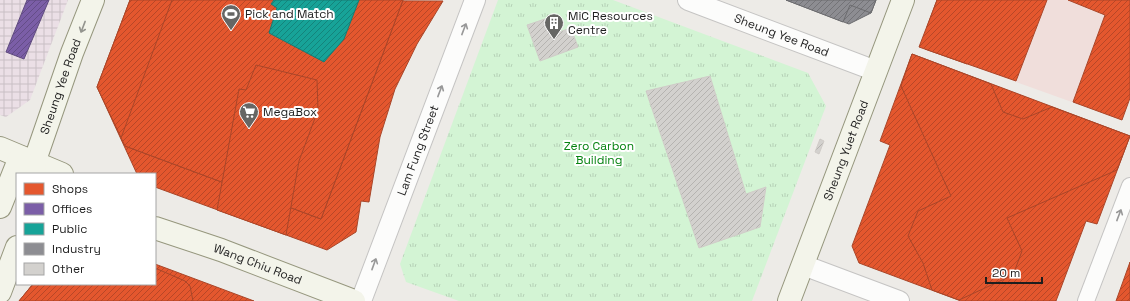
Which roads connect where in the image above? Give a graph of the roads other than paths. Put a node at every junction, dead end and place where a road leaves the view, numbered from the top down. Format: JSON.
{"nodes":[{"id":1,"x":93,"y":0,"type":"edge"},
{"id":2,"x":474,"y":0,"type":"edge"},
{"id":3,"x":688,"y":0,"type":"edge"},
{"id":4,"x":903,"y":0,"type":"edge"},
{"id":5,"x":876,"y":71,"type":"junction"},
{"id":6,"x":0,"y":148,"type":"edge"},
{"id":7,"x":30,"y":165,"type":"edge"},
{"id":8,"x":21,"y":173,"type":"edge"},
{"id":9,"x":58,"y":173,"type":"edge"},
{"id":10,"x":16,"y":178,"type":"edge"},
{"id":11,"x":8,"y":185,"type":"edge"},
{"id":12,"x":1130,"y":186,"type":"edge"},
{"id":13,"x":0,"y":207,"type":"edge"},
{"id":14,"x":157,"y":228,"type":"edge"},
{"id":15,"x":16,"y":250,"type":"edge"},
{"id":16,"x":803,"y":265,"type":"junction"},
{"id":17,"x":0,"y":292,"type":"edge"},
{"id":18,"x":354,"y":301,"type":"edge"},
{"id":19,"x":361,"y":301,"type":"edge"},
{"id":20,"x":789,"y":301,"type":"edge"},
{"id":21,"x":899,"y":301,"type":"edge"},
{"id":22,"x":1086,"y":301,"type":"edge"}],
"edges":[{"from":1,"to":7,"type":"main road","name":"Sheung Yee Road","one_way":true},
{"from":19,"to":2,"type":"street","name":"Lam Fung Street","one_way":true},
{"from":3,"to":5,"type":"street","name":"Sheung Yee Road"},
{"from":4,"to":5,"type":"main road","name":"Sheung Yuet Road"},
{"from":5,"to":16,"type":"main road","name":"Sheung Yuet Road"},
{"from":6,"to":7,"type":"main road"},
{"from":7,"to":8,"type":"main road","name":"Sheung Yee Road"},
{"from":7,"to":9,"type":"main road"},
{"from":10,"to":11,"type":"main road","name":"Sheung Yee Road"},
{"from":11,"to":13,"type":"main road","name":"Sheung Yee Road"},
{"from":22,"to":12,"type":"street","one_way":true},
{"from":14,"to":18,"type":"main road","name":"Wang Chiu Road"},
{"from":15,"to":17,"type":"main road"},
{"from":16,"to":20,"type":"main road","name":"Sheung Yuet Road"},
{"from":16,"to":21,"type":"street"}]}
